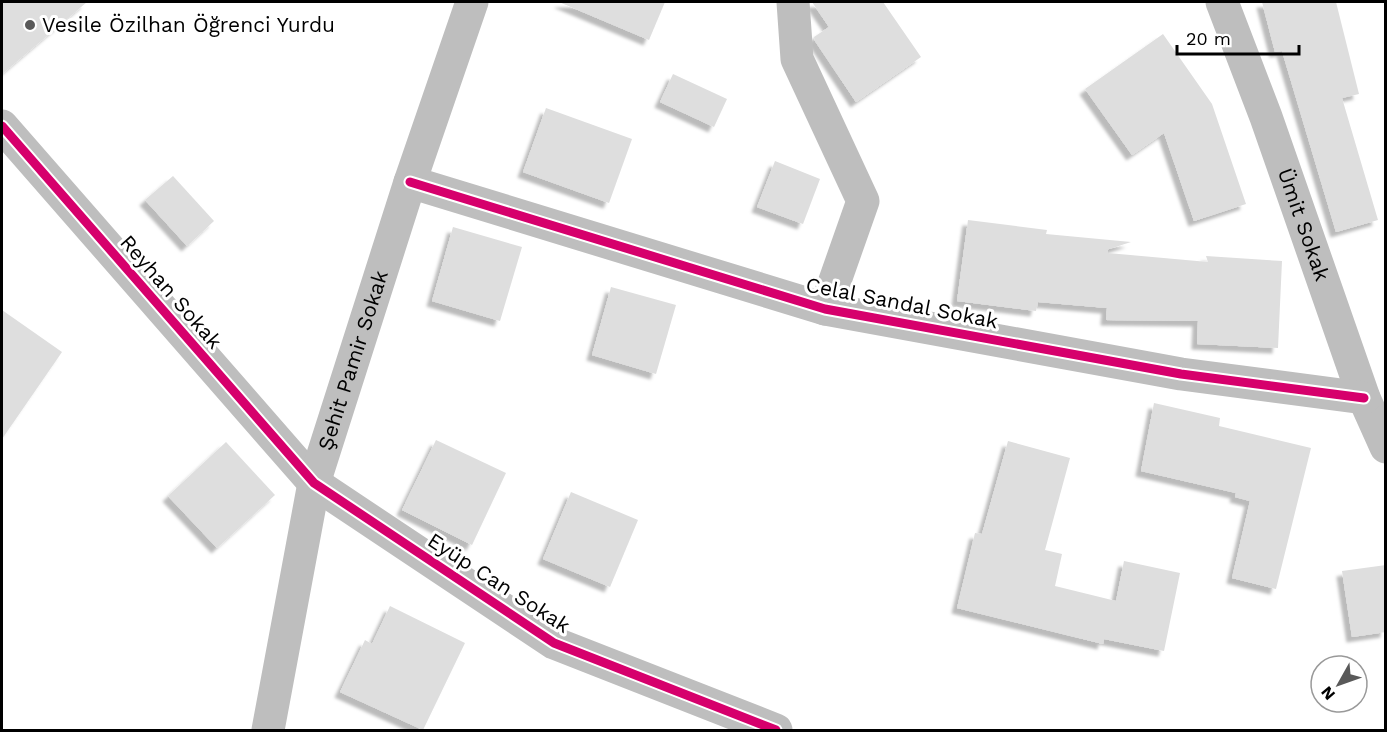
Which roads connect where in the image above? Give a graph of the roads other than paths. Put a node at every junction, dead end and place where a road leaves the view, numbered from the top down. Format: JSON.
{"nodes":[{"id":1,"x":472,"y":2,"type":"edge"},
{"id":2,"x":793,"y":2,"type":"edge"},
{"id":3,"x":1222,"y":2,"type":"edge"},
{"id":4,"x":2,"y":128,"type":"edge"},
{"id":5,"x":410,"y":182,"type":"junction"},
{"id":6,"x":825,"y":309,"type":"junction"},
{"id":7,"x":1364,"y":398,"type":"junction"},
{"id":8,"x":1386,"y":447,"type":"edge"},
{"id":9,"x":314,"y":483,"type":"junction"},
{"id":10,"x":268,"y":730,"type":"edge"},
{"id":11,"x":776,"y":730,"type":"edge"}],
"edges":[{"from":1,"to":5,"type":"street","name":"Şehit Pamir Sokak"},
{"from":2,"to":6,"type":"street"},
{"from":3,"to":7,"type":"street","name":"Ümit Sokak"},
{"from":4,"to":9,"type":"street","name":"Reyhan Sokak"},
{"from":5,"to":6,"type":"street","name":"Celal Sandal Sokak"},
{"from":5,"to":9,"type":"street","name":"Şehit Pamir Sokak"},
{"from":6,"to":7,"type":"street","name":"Celal Sandal Sokak"},
{"from":7,"to":8,"type":"street","name":"Ümit Sokak"},
{"from":9,"to":10,"type":"street","name":"Şehit Pamir Sokak"},
{"from":9,"to":11,"type":"street","name":"Eyüp Can Sokak"}]}
